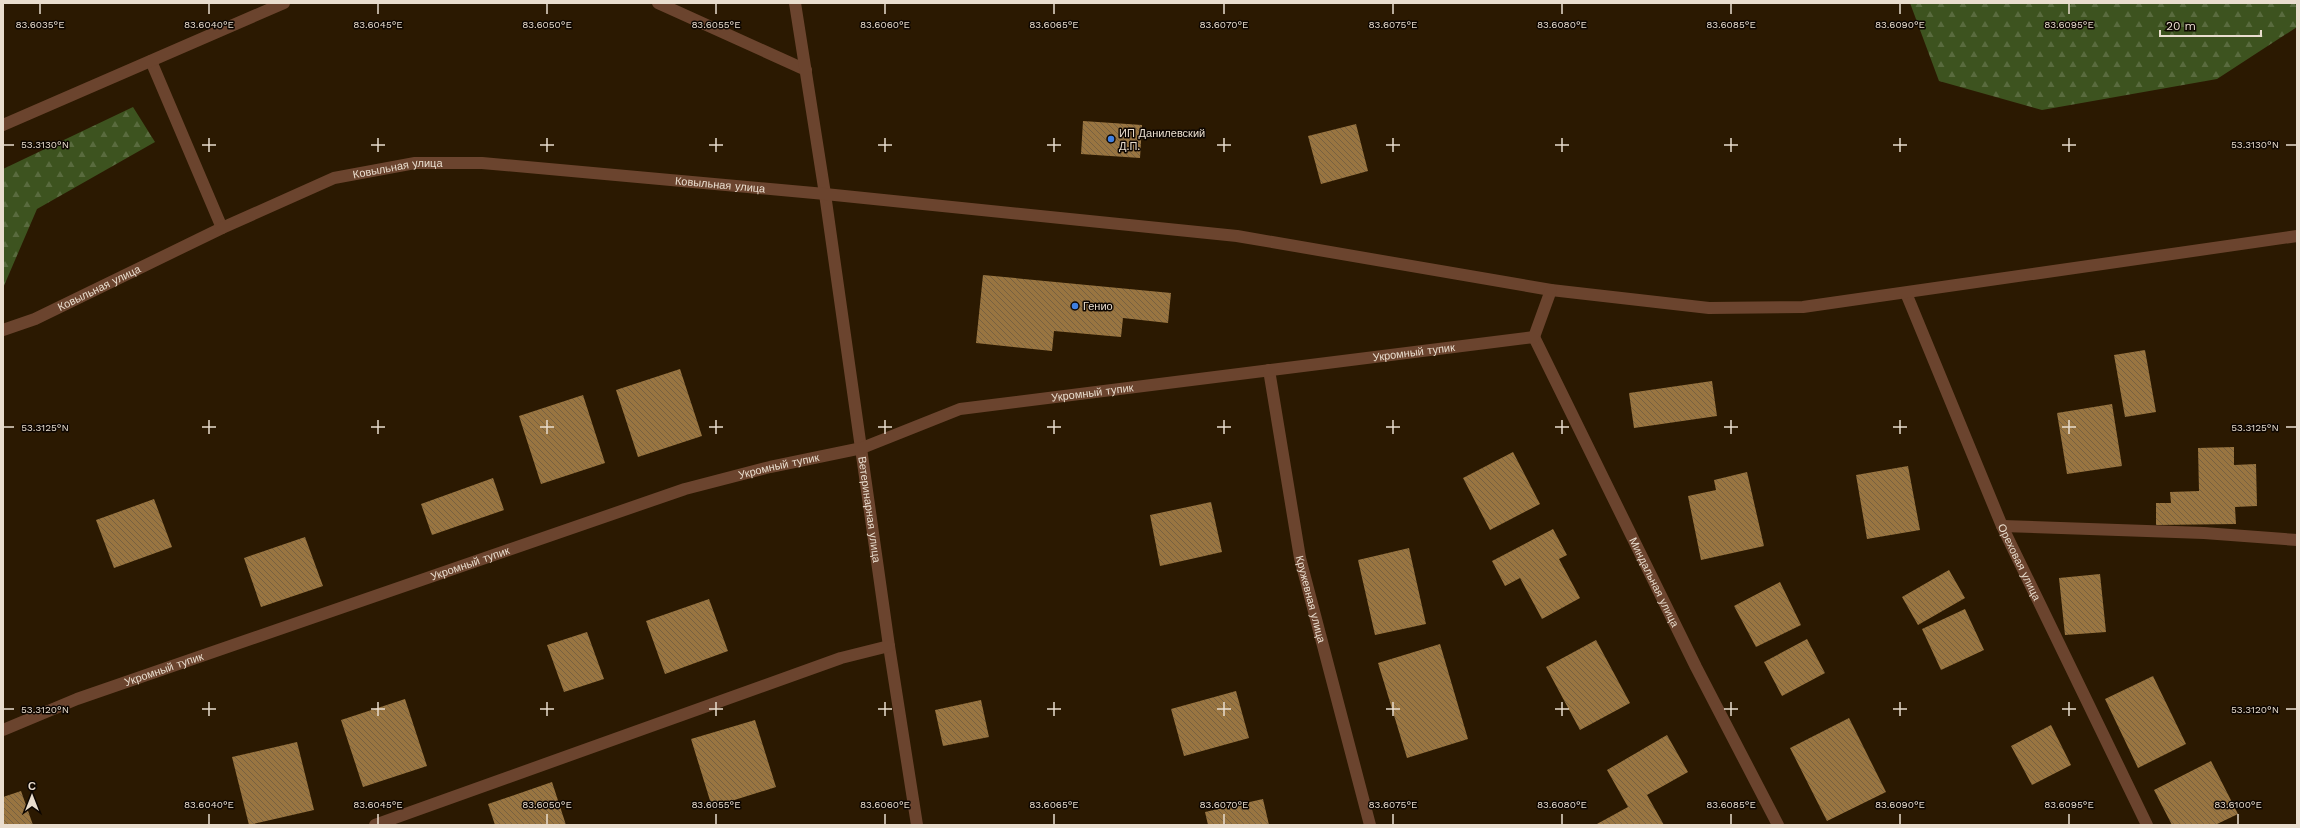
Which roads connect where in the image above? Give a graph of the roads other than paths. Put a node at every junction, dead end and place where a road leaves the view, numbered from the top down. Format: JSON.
{"nodes":[{"id":1,"x":284,"y":3,"type":"edge"},
{"id":2,"x":658,"y":3,"type":"edge"},
{"id":3,"x":795,"y":3,"type":"edge"},
{"id":4,"x":151,"y":61,"type":"junction"},
{"id":5,"x":806,"y":70,"type":"junction"},
{"id":6,"x":3,"y":126,"type":"edge"},
{"id":7,"x":826,"y":194,"type":"junction"},
{"id":8,"x":222,"y":228,"type":"junction"},
{"id":9,"x":2297,"y":236,"type":"edge"},
{"id":10,"x":1551,"y":290,"type":"junction"},
{"id":11,"x":1906,"y":293,"type":"junction"},
{"id":12,"x":3,"y":330,"type":"edge"},
{"id":13,"x":1534,"y":337,"type":"junction"},
{"id":14,"x":1269,"y":370,"type":"junction"},
{"id":15,"x":862,"y":448,"type":"junction"},
{"id":16,"x":2002,"y":526,"type":"junction"},
{"id":17,"x":2297,"y":540,"type":"edge"},
{"id":18,"x":889,"y":646,"type":"junction"},
{"id":19,"x":3,"y":730,"type":"edge"},
{"id":20,"x":375,"y":825,"type":"edge"},
{"id":21,"x":916,"y":825,"type":"edge"},
{"id":22,"x":1370,"y":825,"type":"edge"},
{"id":23,"x":1778,"y":825,"type":"edge"},
{"id":24,"x":2147,"y":825,"type":"edge"}],
"edges":[{"from":1,"to":4,"type":"street"},
{"from":2,"to":5,"type":"street"},
{"from":3,"to":5,"type":"street","name":"Ветеринарная улица"},
{"from":4,"to":6,"type":"street"},
{"from":4,"to":8,"type":"street"},
{"from":5,"to":7,"type":"street","name":"Ветеринарная улица"},
{"from":7,"to":8,"type":"street","name":"Ковыльная улица"},
{"from":7,"to":10,"type":"street","name":"Ковыльная улица"},
{"from":7,"to":15,"type":"street","name":"Ветеринарная улица"},
{"from":8,"to":12,"type":"street","name":"Ковыльная улица"},
{"from":9,"to":11,"type":"street","name":"Ковыльная улица"},
{"from":10,"to":11,"type":"street","name":"Ковыльная улица"},
{"from":10,"to":13,"type":"street"},
{"from":11,"to":16,"type":"street","name":"Ореховая улица"},
{"from":13,"to":14,"type":"street","name":"Укромный тупик"},
{"from":13,"to":23,"type":"street","name":"Миндальная улица"},
{"from":14,"to":15,"type":"street","name":"Укромный тупик"},
{"from":14,"to":22,"type":"street","name":"Кружевная улица"},
{"from":15,"to":18,"type":"street","name":"Ветеринарная улица"},
{"from":15,"to":19,"type":"street","name":"Укромный тупик"},
{"from":16,"to":17,"type":"street"},
{"from":16,"to":24,"type":"street","name":"Ореховая улица"},
{"from":18,"to":20,"type":"street"},
{"from":18,"to":21,"type":"street","name":"Ветеринарная улица"}]}
